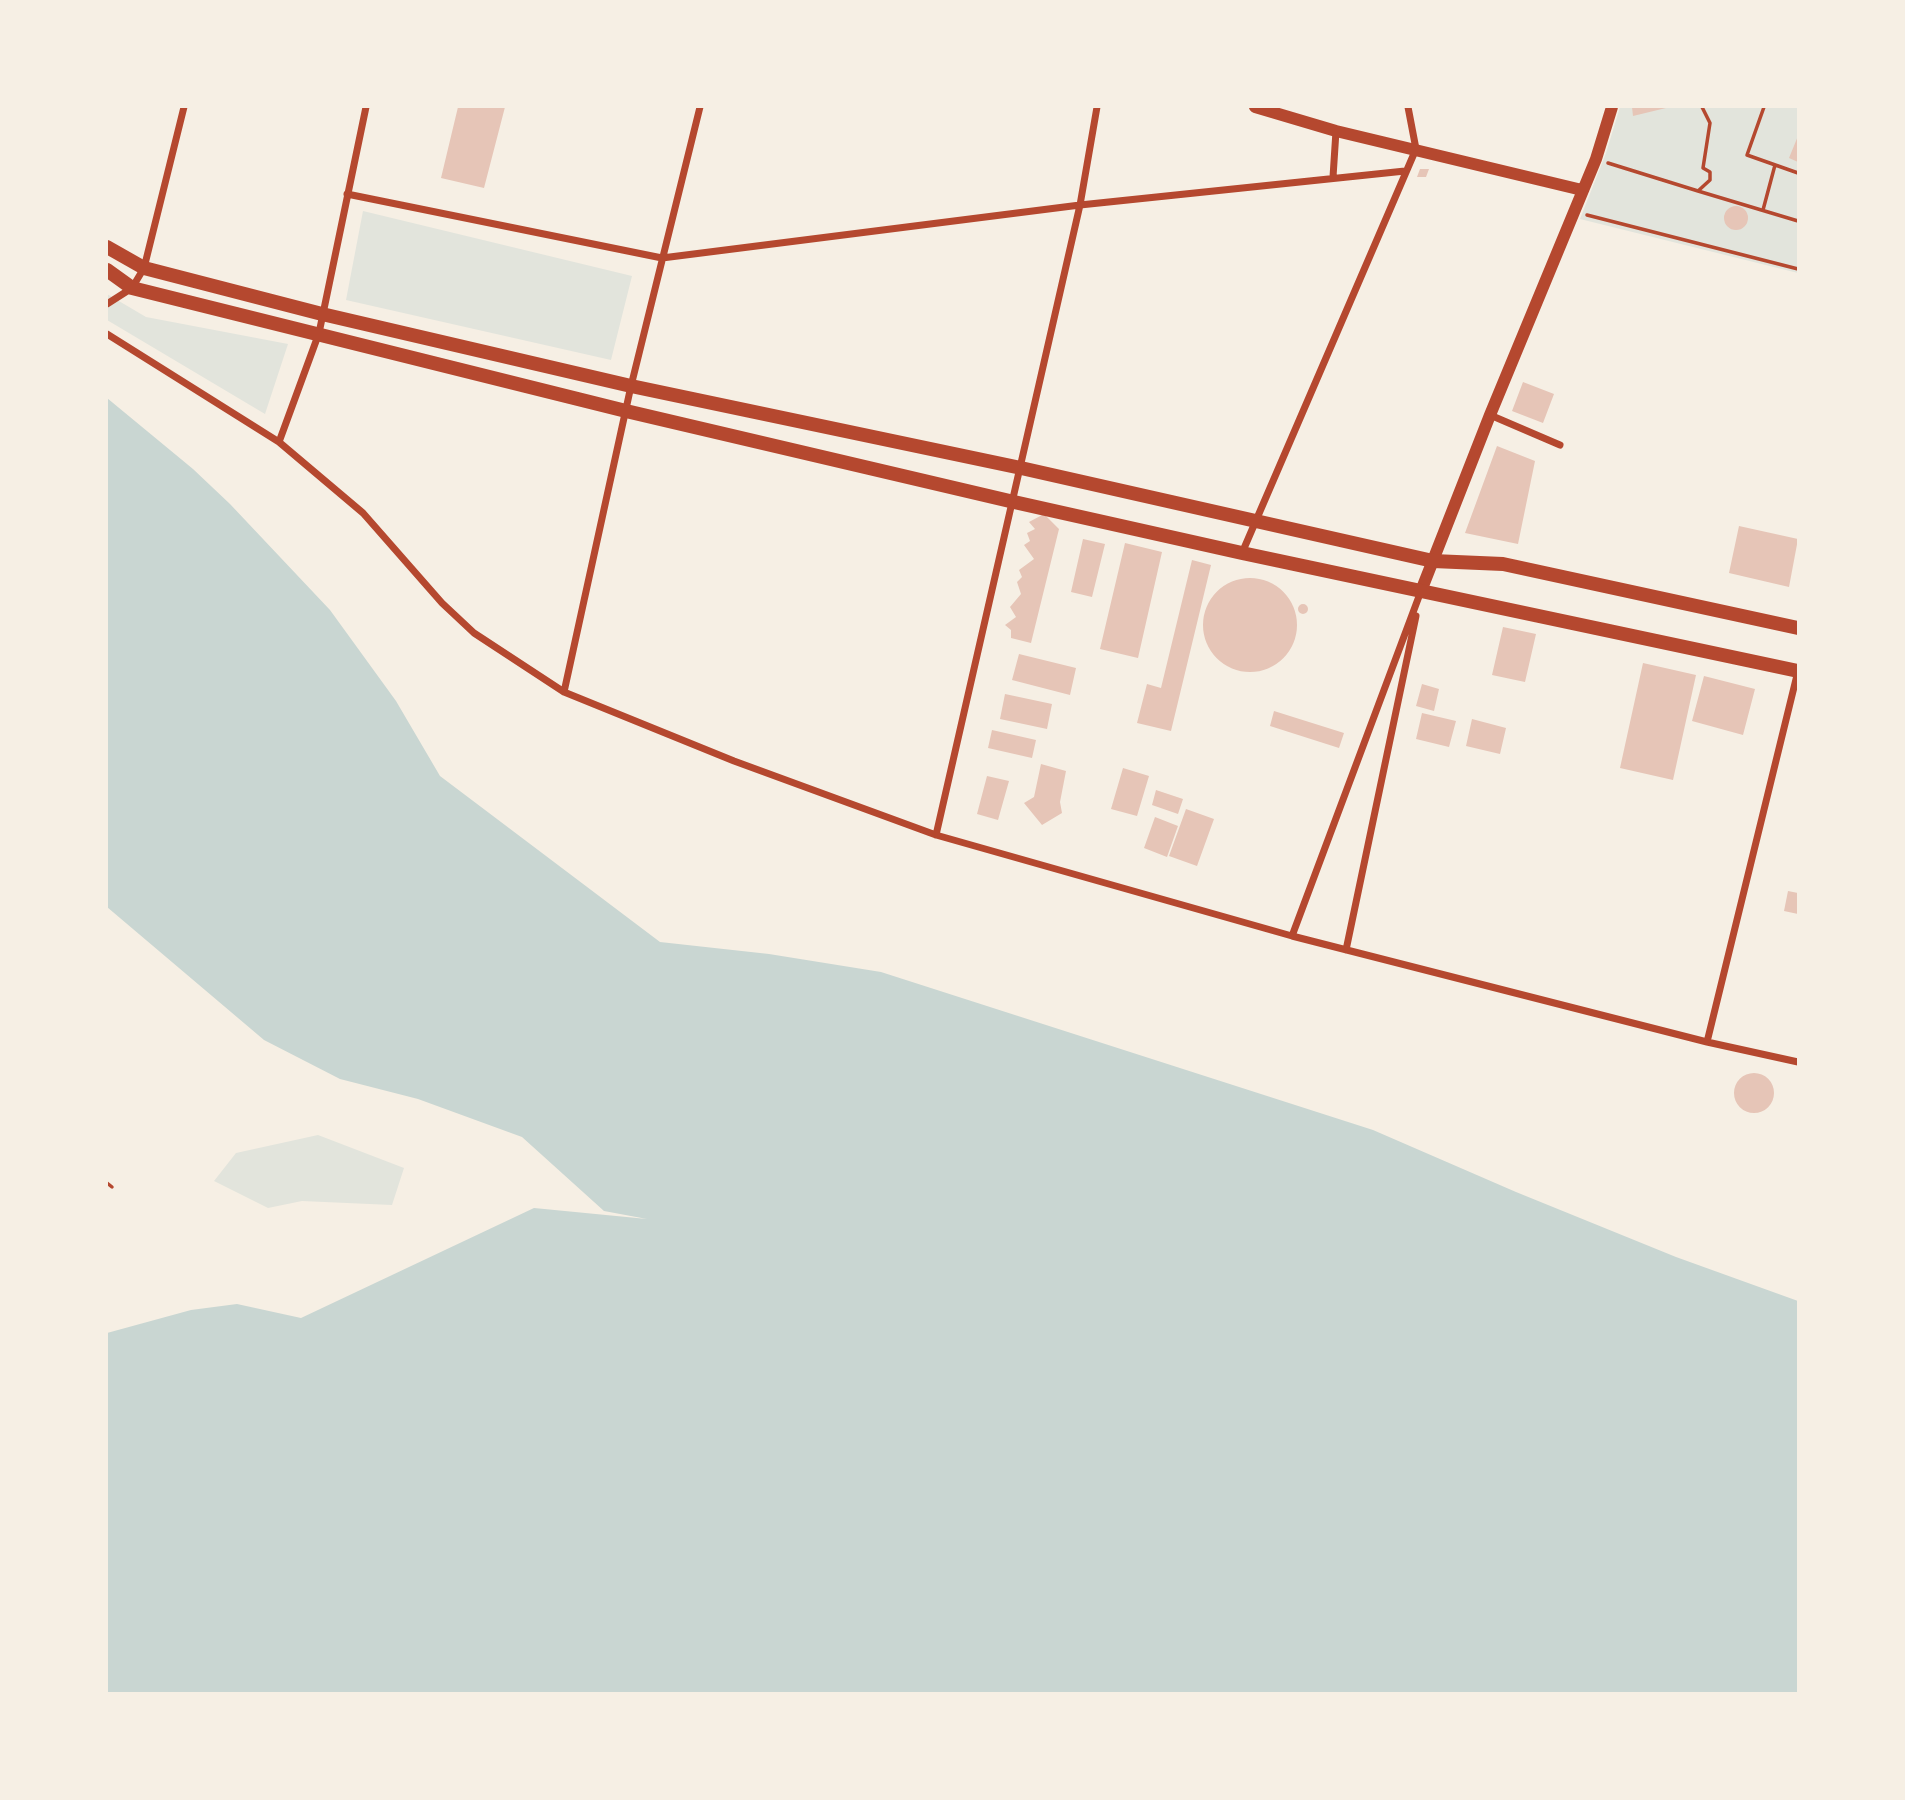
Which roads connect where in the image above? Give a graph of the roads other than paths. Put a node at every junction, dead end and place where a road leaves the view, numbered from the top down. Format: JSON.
{"nodes":[{"id":1,"x":184,"y":107,"type":"edge"},
{"id":2,"x":366,"y":107,"type":"edge"},
{"id":3,"x":700,"y":107,"type":"edge"},
{"id":4,"x":1097,"y":107,"type":"edge"},
{"id":5,"x":1255,"y":107,"type":"edge"},
{"id":6,"x":1408,"y":107,"type":"edge"},
{"id":7,"x":1612,"y":107,"type":"edge"},
{"id":8,"x":1336,"y":131,"type":"junction"},
{"id":9,"x":1416,"y":149,"type":"junction"},
{"id":10,"x":1405,"y":171,"type":"junction"},
{"id":11,"x":1333,"y":177,"type":"junction"},
{"id":12,"x":1582,"y":190,"type":"junction"},
{"id":13,"x":347,"y":194,"type":"junction"},
{"id":14,"x":1080,"y":205,"type":"junction"},
{"id":15,"x":107,"y":247,"type":"edge"},
{"id":16,"x":662,"y":258,"type":"junction"},
{"id":17,"x":144,"y":268,"type":"junction"},
{"id":18,"x":107,"y":270,"type":"edge"},
{"id":19,"x":132,"y":288,"type":"junction"},
{"id":20,"x":107,"y":304,"type":"edge"},
{"id":21,"x":322,"y":314,"type":"junction"},
{"id":22,"x":319,"y":333,"type":"junction"},
{"id":23,"x":107,"y":334,"type":"edge"},
{"id":24,"x":631,"y":386,"type":"junction"},
{"id":25,"x":626,"y":411,"type":"junction"},
{"id":26,"x":1490,"y":415,"type":"junction"},
{"id":27,"x":279,"y":442,"type":"junction"},
{"id":28,"x":1560,"y":445,"type":"dead end"},
{"id":29,"x":1021,"y":468,"type":"junction"},
{"id":30,"x":1014,"y":502,"type":"junction"},
{"id":31,"x":1255,"y":520,"type":"junction"},
{"id":32,"x":1242,"y":553,"type":"junction"},
{"id":33,"x":1433,"y":561,"type":"junction"},
{"id":34,"x":1421,"y":591,"type":"junction"},
{"id":35,"x":1798,"y":628,"type":"edge"},
{"id":36,"x":1798,"y":671,"type":"edge"},
{"id":37,"x":564,"y":692,"type":"junction"},
{"id":38,"x":936,"y":835,"type":"junction"},
{"id":39,"x":1292,"y":936,"type":"junction"},
{"id":40,"x":1346,"y":950,"type":"junction"},
{"id":41,"x":1707,"y":1042,"type":"junction"},
{"id":42,"x":1798,"y":1062,"type":"edge"}],
"edges":[{"from":1,"to":17,"type":"street"},
{"from":2,"to":13,"type":"street"},
{"from":3,"to":16,"type":"street"},
{"from":4,"to":14,"type":"street"},
{"from":5,"to":8,"type":"street"},
{"from":6,"to":9,"type":"street"},
{"from":7,"to":12,"type":"street"},
{"from":8,"to":9,"type":"street"},
{"from":8,"to":11,"type":"street"},
{"from":9,"to":10,"type":"street"},
{"from":9,"to":12,"type":"street"},
{"from":10,"to":11,"type":"street"},
{"from":10,"to":31,"type":"street"},
{"from":11,"to":14,"type":"street"},
{"from":12,"to":26,"type":"street"},
{"from":13,"to":16,"type":"street"},
{"from":13,"to":21,"type":"street"},
{"from":14,"to":16,"type":"street"},
{"from":14,"to":29,"type":"street"},
{"from":15,"to":17,"type":"main road"},
{"from":16,"to":24,"type":"street"},
{"from":17,"to":19,"type":"street"},
{"from":17,"to":21,"type":"main road"},
{"from":18,"to":19,"type":"main road"},
{"from":19,"to":20,"type":"street"},
{"from":19,"to":22,"type":"main road"},
{"from":21,"to":22,"type":"street"},
{"from":21,"to":24,"type":"main road"},
{"from":22,"to":25,"type":"main road"},
{"from":22,"to":27,"type":"street"},
{"from":23,"to":27,"type":"street"},
{"from":24,"to":25,"type":"street"},
{"from":24,"to":29,"type":"main road"},
{"from":25,"to":30,"type":"main road"},
{"from":25,"to":37,"type":"street"},
{"from":26,"to":28,"type":"street"},
{"from":26,"to":33,"type":"street"},
{"from":27,"to":37,"type":"street"},
{"from":29,"to":30,"type":"street"},
{"from":29,"to":31,"type":"main road"},
{"from":30,"to":32,"type":"main road"},
{"from":30,"to":38,"type":"street"},
{"from":31,"to":32,"type":"street"},
{"from":31,"to":33,"type":"main road"},
{"from":32,"to":34,"type":"main road"},
{"from":33,"to":34,"type":"street"},
{"from":33,"to":35,"type":"main road"},
{"from":34,"to":36,"type":"main road"},
{"from":34,"to":39,"type":"street"},
{"from":34,"to":40,"type":"street"},
{"from":36,"to":41,"type":"street"},
{"from":37,"to":38,"type":"street"},
{"from":38,"to":39,"type":"street"},
{"from":39,"to":40,"type":"street"},
{"from":40,"to":41,"type":"street"},
{"from":41,"to":42,"type":"street"}]}
